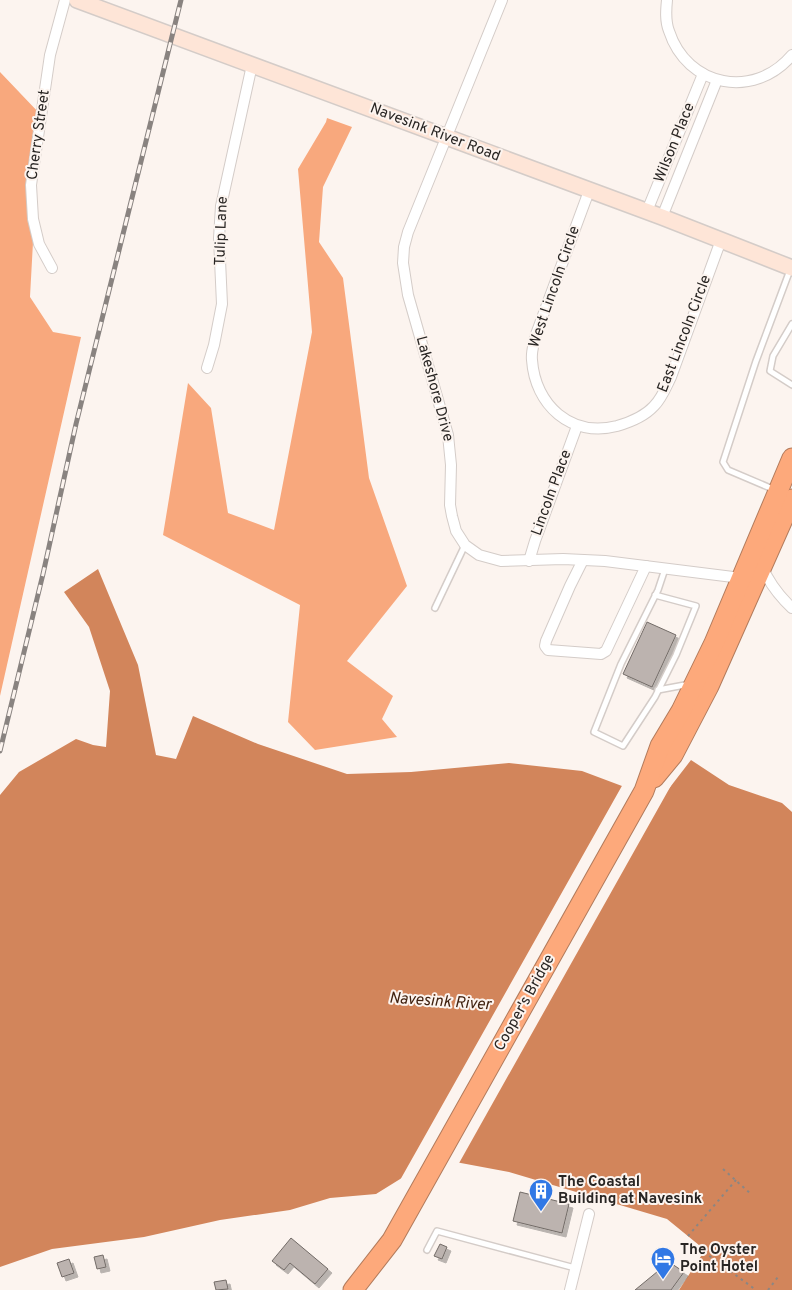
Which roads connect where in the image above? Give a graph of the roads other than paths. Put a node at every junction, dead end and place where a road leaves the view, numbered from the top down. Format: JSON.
{"nodes":[{"id":1,"x":65,"y":0,"type":"edge"},
{"id":2,"x":77,"y":0,"type":"edge"},
{"id":3,"x":502,"y":0,"type":"edge"},
{"id":4,"x":667,"y":0,"type":"edge"},
{"id":5,"x":792,"y":55,"type":"edge"},
{"id":6,"x":252,"y":65,"type":"junction"},
{"id":7,"x":703,"y":74,"type":"junction"},
{"id":8,"x":717,"y":80,"type":"junction"},
{"id":9,"x":446,"y":138,"type":"junction"},
{"id":10,"x":589,"y":191,"type":"junction"},
{"id":11,"x":647,"y":211,"type":"junction"},
{"id":12,"x":662,"y":217,"type":"junction"},
{"id":13,"x":721,"y":240,"type":"junction"},
{"id":14,"x":791,"y":267,"type":"edge"},
{"id":15,"x":52,"y":268,"type":"dead end"},
{"id":16,"x":792,"y":324,"type":"edge"},
{"id":17,"x":207,"y":368,"type":"dead end"},
{"id":18,"x":792,"y":384,"type":"edge"},
{"id":19,"x":577,"y":426,"type":"junction"},
{"id":20,"x":792,"y":458,"type":"edge"},
{"id":21,"x":785,"y":495,"type":"edge"},
{"id":22,"x":465,"y":545,"type":"junction"},
{"id":23,"x":584,"y":560,"type":"junction"},
{"id":24,"x":529,"y":561,"type":"junction"},
{"id":25,"x":762,"y":565,"type":"junction"},
{"id":26,"x":646,"y":566,"type":"junction"},
{"id":27,"x":665,"y":568,"type":"junction"},
{"id":28,"x":741,"y":578,"type":"junction"},
{"id":29,"x":655,"y":595,"type":"junction"},
{"id":30,"x":435,"y":608,"type":"dead end"},
{"id":31,"x":792,"y":608,"type":"edge"},
{"id":32,"x":695,"y":683,"type":"junction"},
{"id":33,"x":658,"y":690,"type":"junction"},
{"id":34,"x":644,"y":791,"type":"junction"},
{"id":35,"x":590,"y":1214,"type":"dead end"},
{"id":36,"x":427,"y":1250,"type":"dead end"},
{"id":37,"x":576,"y":1268,"type":"junction"},
{"id":38,"x":353,"y":1290,"type":"edge"},
{"id":39,"x":570,"y":1290,"type":"edge"}],
"edges":[{"from":1,"to":15,"type":"street","name":"Cherry Street"},
{"from":2,"to":6,"type":"main road","name":"Navesink River Road"},
{"from":3,"to":9,"type":"street","name":"Lakeshore Drive"},
{"from":4,"to":7,"type":"street"},
{"from":5,"to":8,"type":"street"},
{"from":6,"to":9,"type":"main road","name":"Navesink River Road"},
{"from":6,"to":17,"type":"street","name":"Tulip Lane"},
{"from":7,"to":8,"type":"street"},
{"from":7,"to":11,"type":"street","name":"Wilson Place"},
{"from":8,"to":12,"type":"street","name":"Wilson Place"},
{"from":9,"to":10,"type":"main road","name":"Navesink River Road"},
{"from":9,"to":22,"type":"street","name":"Lakeshore Drive"},
{"from":10,"to":11,"type":"main road","name":"Navesink River Road"},
{"from":10,"to":19,"type":"street","name":"West Lincoln Circle"},
{"from":11,"to":12,"type":"main road","name":"Navesink River Road"},
{"from":12,"to":13,"type":"main road","name":"Navesink River Road"},
{"from":13,"to":14,"type":"main road","name":"Navesink River Road"},
{"from":13,"to":19,"type":"street","name":"East Lincoln Circle"},
{"from":14,"to":21,"type":"lane"},
{"from":16,"to":18,"type":"lane"},
{"from":19,"to":24,"type":"street","name":"Lincoln Place"},
{"from":20,"to":21,"type":"highway"},
{"from":21,"to":25,"type":"highway"},
{"from":21,"to":28,"type":"highway"},
{"from":22,"to":24,"type":"street"},
{"from":22,"to":30,"type":"lane"},
{"from":23,"to":24,"type":"street"},
{"from":23,"to":26,"type":"street"},
{"from":23,"to":26,"type":"street"},
{"from":25,"to":31,"type":"street"},
{"from":25,"to":34,"type":"highway"},
{"from":26,"to":27,"type":"street"},
{"from":27,"to":28,"type":"street"},
{"from":27,"to":29,"type":"lane"},
{"from":28,"to":32,"type":"highway"},
{"from":29,"to":33,"type":"lane"},
{"from":29,"to":33,"type":"lane"},
{"from":32,"to":33,"type":"lane"},
{"from":32,"to":34,"type":"highway"},
{"from":34,"to":38,"type":"highway","name":"Cooper's Bridge"},
{"from":35,"to":37,"type":"street"},
{"from":36,"to":37,"type":"lane"},
{"from":37,"to":39,"type":"street"}]}
